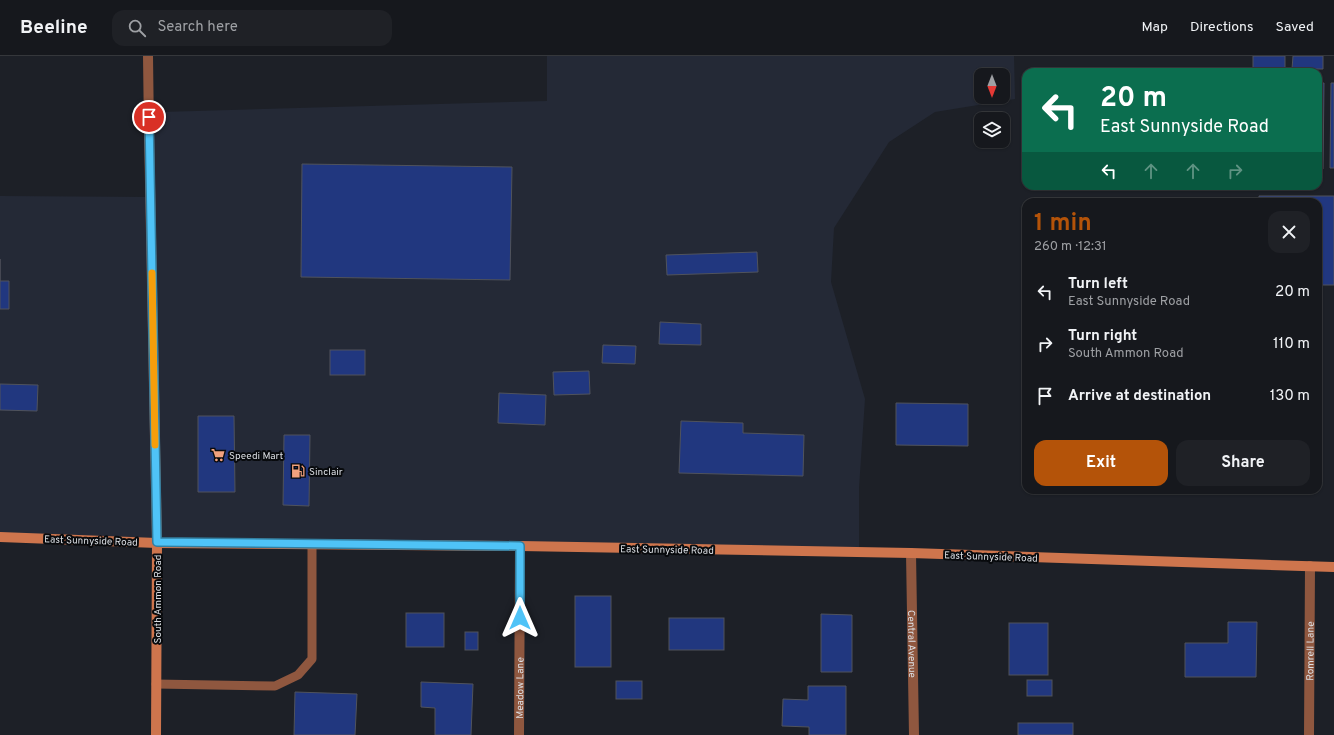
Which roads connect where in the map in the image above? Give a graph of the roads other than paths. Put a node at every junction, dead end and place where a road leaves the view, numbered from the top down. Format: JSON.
{"nodes":[{"id":1,"x":148,"y":56,"type":"edge"},
{"id":2,"x":0,"y":537,"type":"edge"},
{"id":3,"x":157,"y":542,"type":"junction"},
{"id":4,"x":312,"y":544,"type":"junction"},
{"id":5,"x":520,"y":546,"type":"junction"},
{"id":6,"x":911,"y":553,"type":"junction"},
{"id":7,"x":1310,"y":566,"type":"junction"},
{"id":8,"x":1334,"y":567,"type":"edge"},
{"id":9,"x":156,"y":684,"type":"junction"},
{"id":10,"x":156,"y":735,"type":"edge"},
{"id":11,"x":519,"y":735,"type":"edge"},
{"id":12,"x":914,"y":735,"type":"edge"},
{"id":13,"x":1309,"y":735,"type":"edge"}],
"edges":[{"from":1,"to":3,"type":"street","name":"South Ammon Road"},
{"from":2,"to":3,"type":"main road","name":"East Sunnyside Road"},
{"from":3,"to":4,"type":"main road","name":"East Sunnyside Road"},
{"from":3,"to":9,"type":"main road","name":"South Ammon Road"},
{"from":4,"to":5,"type":"main road","name":"East Sunnyside Road"},
{"from":4,"to":9,"type":"lane"},
{"from":5,"to":6,"type":"main road","name":"East Sunnyside Road"},
{"from":5,"to":11,"type":"street","name":"Meadow Lane"},
{"from":6,"to":7,"type":"main road","name":"East Sunnyside Road"},
{"from":6,"to":12,"type":"street","name":"Central Avenue"},
{"from":7,"to":8,"type":"main road","name":"East Sunnyside Road"},
{"from":7,"to":13,"type":"street","name":"Romrell Lane"},
{"from":9,"to":10,"type":"main road","name":"South Ammon Road"}]}
